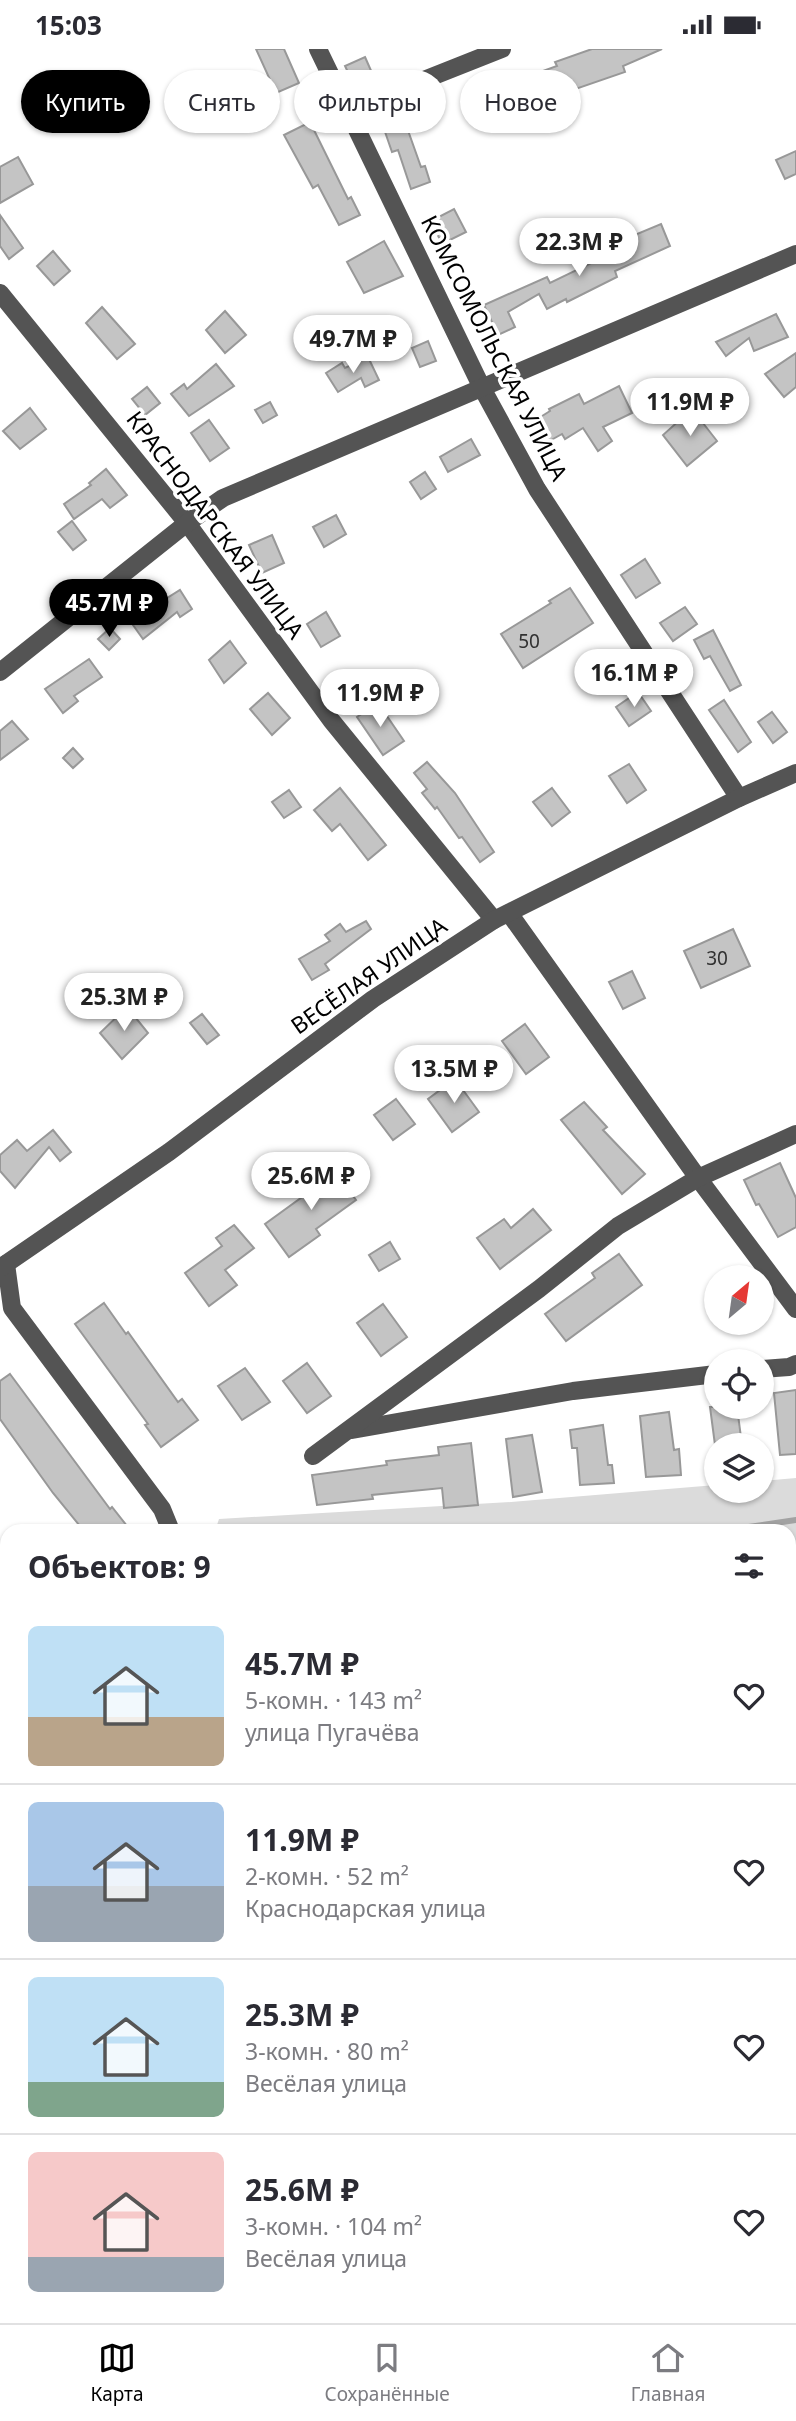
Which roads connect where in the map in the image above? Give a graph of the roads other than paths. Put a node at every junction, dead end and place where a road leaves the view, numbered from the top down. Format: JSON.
{"nodes":[{"id":1,"x":318,"y":49,"type":"edge"},
{"id":2,"x":502,"y":49,"type":"edge"},
{"id":3,"x":328,"y":70,"type":"edge"},
{"id":4,"x":446,"y":71,"type":"edge"},
{"id":5,"x":359,"y":133,"type":"edge"},
{"id":6,"x":796,"y":254,"type":"edge"},
{"id":7,"x":0,"y":293,"type":"edge"},
{"id":8,"x":482,"y":389,"type":"junction"},
{"id":9,"x":187,"y":523,"type":"junction"},
{"id":10,"x":0,"y":672,"type":"edge"},
{"id":11,"x":796,"y":773,"type":"edge"},
{"id":12,"x":739,"y":798,"type":"junction"},
{"id":13,"x":502,"y":916,"type":"junction"},
{"id":14,"x":796,"y":1134,"type":"edge"},
{"id":15,"x":698,"y":1178,"type":"junction"},
{"id":16,"x":3,"y":1266,"type":"edge"},
{"id":17,"x":796,"y":1309,"type":"edge"},
{"id":18,"x":796,"y":1364,"type":"edge"},
{"id":19,"x":774,"y":1368,"type":"edge"},
{"id":20,"x":704,"y":1375,"type":"edge"},
{"id":21,"x":348,"y":1430,"type":"junction"},
{"id":22,"x":313,"y":1457,"type":"dead end"},
{"id":23,"x":168,"y":1524,"type":"edge"}],
"edges":[{"from":1,"to":3,"type":"street","name":"КОМСОМОЛЬСКАЯ УЛИЦА"},
{"from":2,"to":4,"type":"street"},
{"from":5,"to":8,"type":"street","name":"КОМСОМОЛЬСКАЯ УЛИЦА"},
{"from":6,"to":8,"type":"street"},
{"from":7,"to":9,"type":"street","name":"КРАСНОДАРСКАЯ УЛИЦА"},
{"from":8,"to":9,"type":"street"},
{"from":8,"to":12,"type":"street","name":"КОМСОМОЛЬСКАЯ УЛИЦА"},
{"from":9,"to":10,"type":"street"},
{"from":9,"to":13,"type":"street","name":"КРАСНОДАРСКАЯ УЛИЦА"},
{"from":11,"to":12,"type":"street","name":"ВЕСЁЛАЯ УЛИЦА"},
{"from":12,"to":13,"type":"street","name":"ВЕСЁЛАЯ УЛИЦА"},
{"from":13,"to":15,"type":"street","name":"КРАСНОДАРСКАЯ УЛИЦА"},
{"from":13,"to":16,"type":"street","name":"ВЕСЁЛАЯ УЛИЦА"},
{"from":14,"to":15,"type":"street"},
{"from":15,"to":17,"type":"street","name":"КРАСНОДАРСКАЯ УЛИЦА"},
{"from":15,"to":21,"type":"street"},
{"from":16,"to":23,"type":"street"},
{"from":18,"to":19,"type":"street"},
{"from":20,"to":21,"type":"street"},
{"from":21,"to":22,"type":"street"}]}
